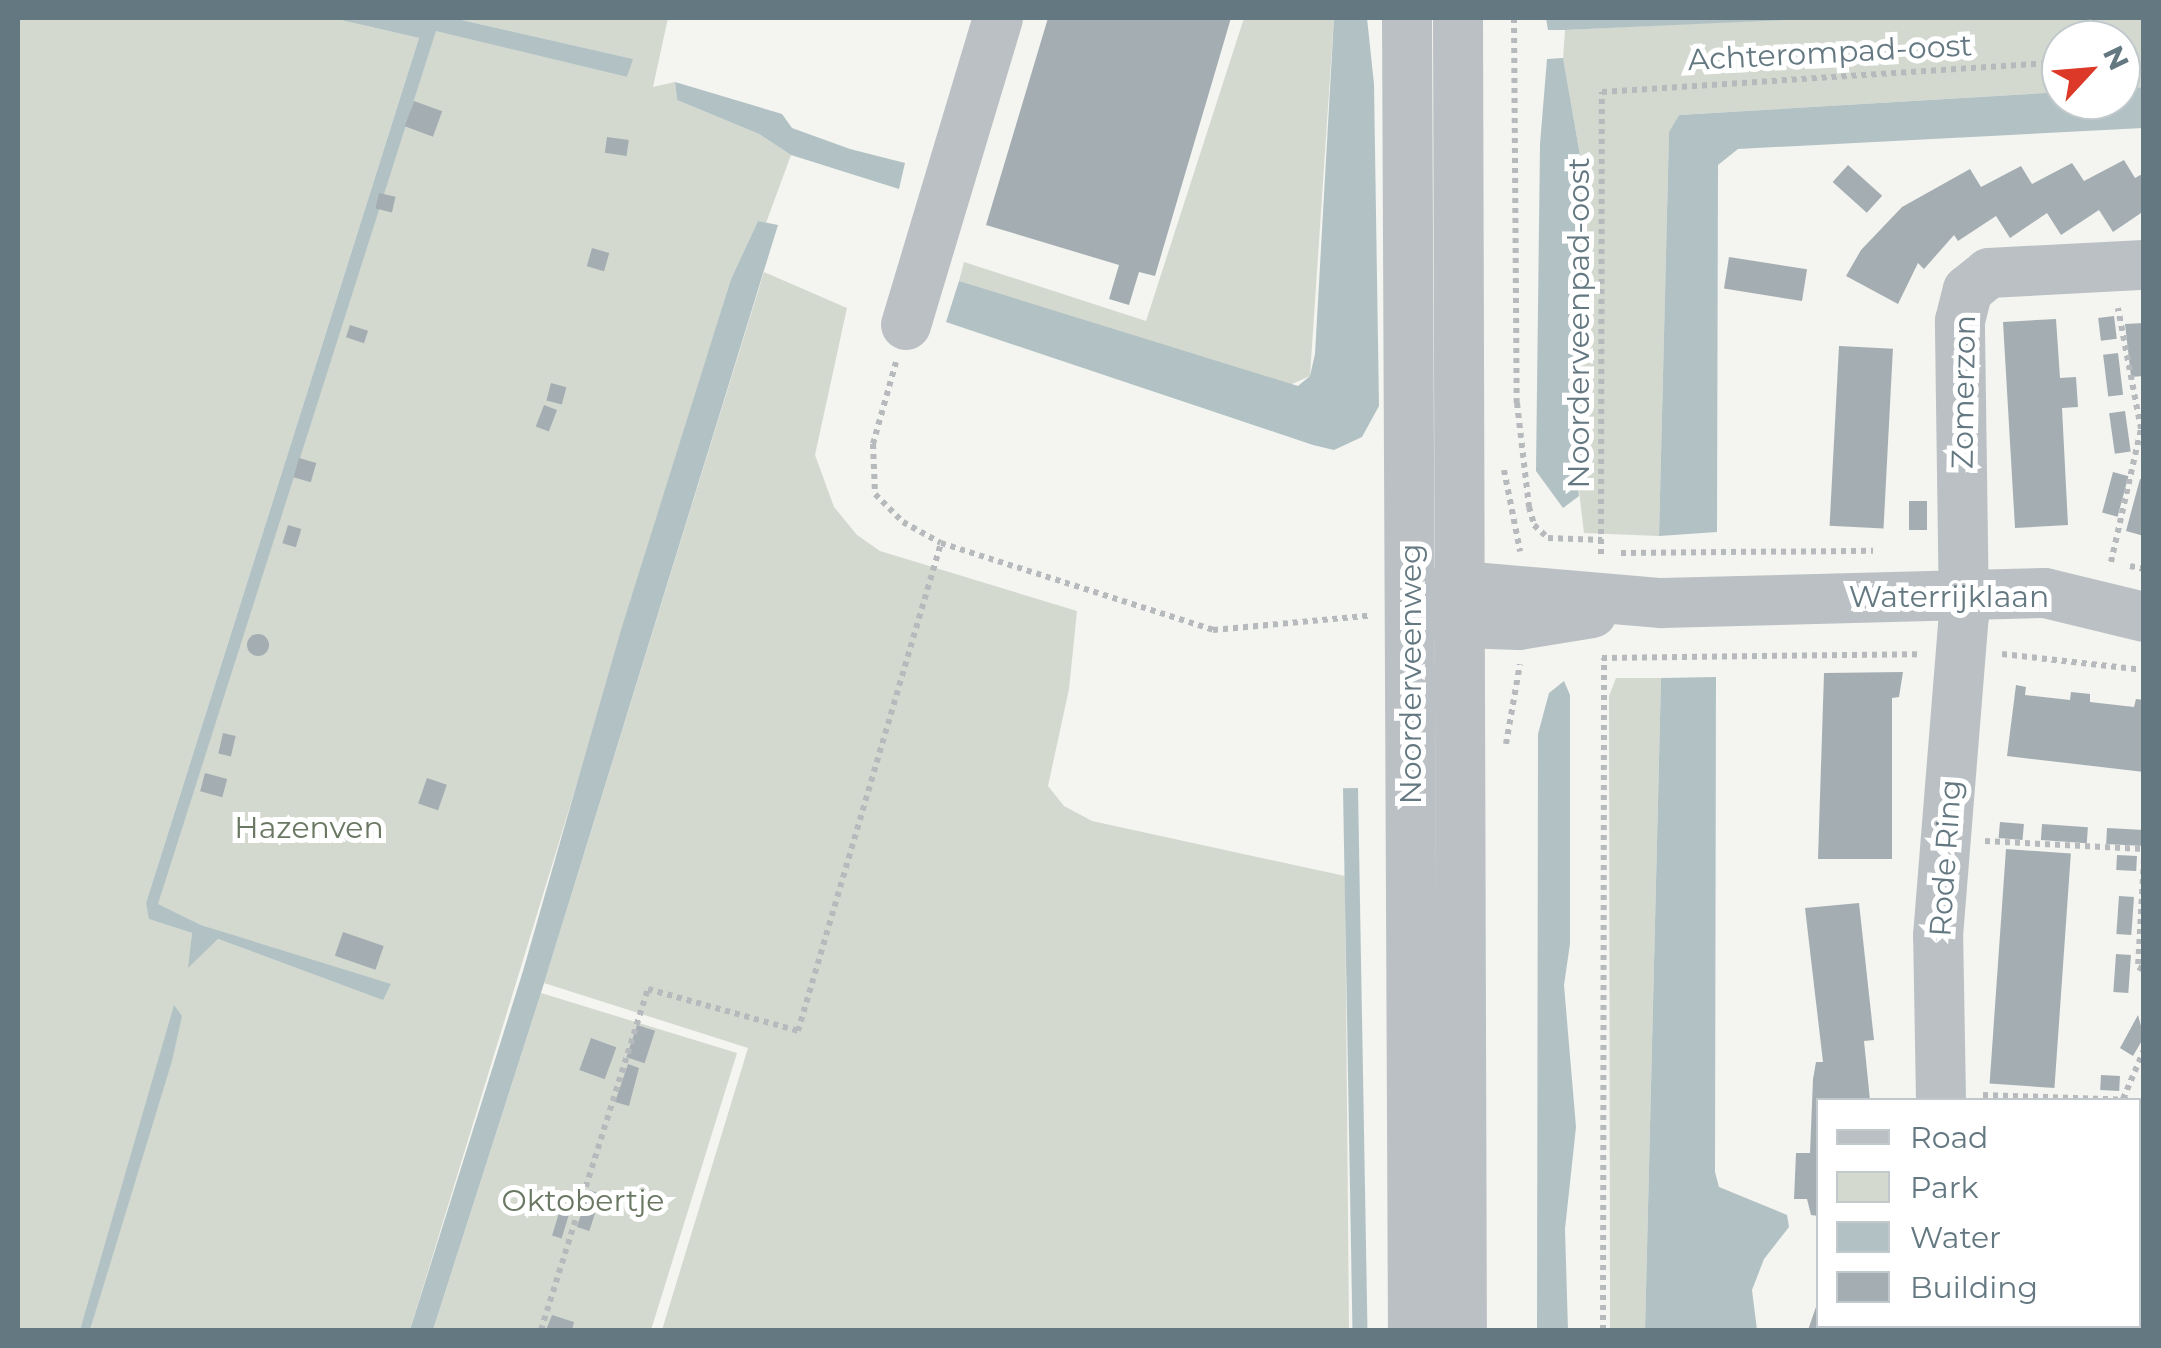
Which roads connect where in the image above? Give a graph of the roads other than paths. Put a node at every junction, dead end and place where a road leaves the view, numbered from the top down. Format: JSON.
{"nodes":[{"id":1,"x":998,"y":18,"type":"edge"},
{"id":2,"x":1407,"y":18,"type":"edge"},
{"id":3,"x":1458,"y":18,"type":"edge"},
{"id":4,"x":2127,"y":266,"type":"edge"},
{"id":5,"x":906,"y":324,"type":"road end"},
{"id":6,"x":2122,"y":596,"type":"edge"},
{"id":7,"x":1412,"y":602,"type":"junction"},
{"id":8,"x":1461,"y":604,"type":"junction"},
{"id":9,"x":1964,"y":604,"type":"junction"},
{"id":10,"x":1942,"y":1098,"type":"edge"},
{"id":11,"x":1413,"y":1330,"type":"edge"},
{"id":12,"x":1462,"y":1330,"type":"edge"}],
"edges":[{"from":1,"to":5,"type":"street"},
{"from":2,"to":7,"type":"street","name":"Noorderveenweg"},
{"from":3,"to":8,"type":"street","name":"Noorderveenweg"},
{"from":4,"to":9,"type":"street","name":"Zomerzon"},
{"from":6,"to":9,"type":"street","name":"Waterrijklaan"},
{"from":7,"to":8,"type":"street","name":"Waterrijklaan"},
{"from":7,"to":11,"type":"street","name":"Noorderveenweg"},
{"from":8,"to":9,"type":"street","name":"Waterrijklaan"},
{"from":8,"to":12,"type":"street","name":"Noorderveenweg"},
{"from":9,"to":10,"type":"street","name":"Rode Ring"}]}
